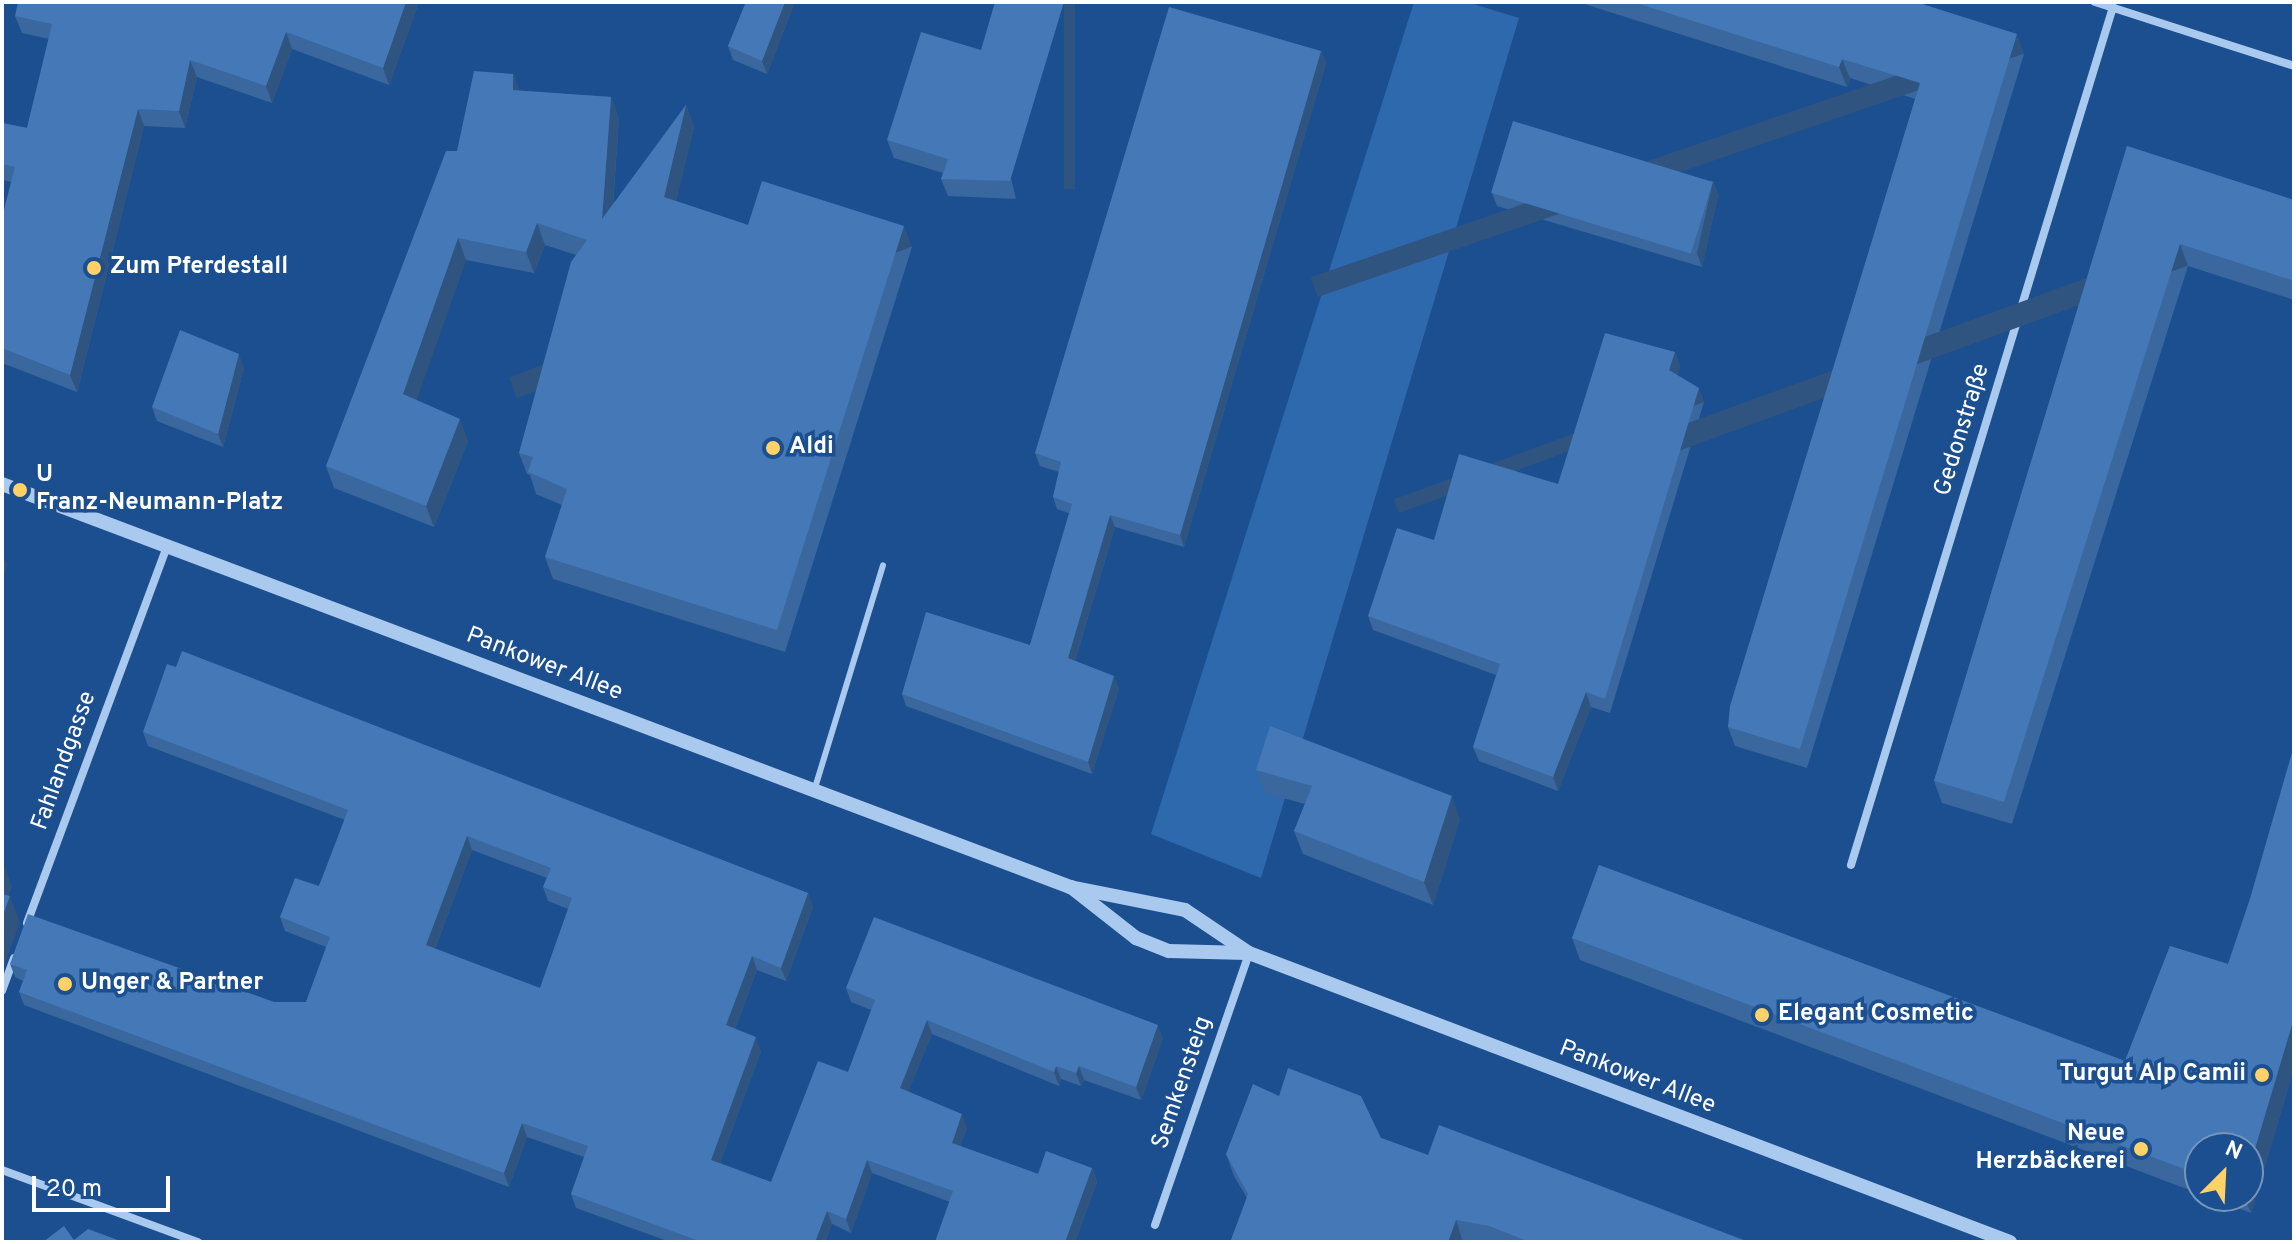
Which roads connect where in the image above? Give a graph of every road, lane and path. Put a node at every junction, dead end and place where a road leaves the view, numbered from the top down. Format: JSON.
{"nodes":[{"id":1,"x":2095,"y":2,"type":"edge"},
{"id":2,"x":2113,"y":7,"type":"junction"},
{"id":3,"x":2294,"y":66,"type":"edge"},
{"id":4,"x":2,"y":484,"type":"edge"},
{"id":5,"x":167,"y":546,"type":"junction"},
{"id":6,"x":883,"y":565,"type":"dead end"},
{"id":7,"x":814,"y":791,"type":"junction"},
{"id":8,"x":1851,"y":865,"type":"dead end"},
{"id":9,"x":1070,"y":887,"type":"junction"},
{"id":10,"x":24,"y":931,"type":"edge"},
{"id":11,"x":18,"y":946,"type":"edge"},
{"id":12,"x":1249,"y":953,"type":"junction"},
{"id":13,"x":2,"y":991,"type":"edge"},
{"id":14,"x":2,"y":1170,"type":"edge"},
{"id":15,"x":1155,"y":1225,"type":"dead end"},
{"id":16,"x":198,"y":1242,"type":"edge"},
{"id":17,"x":2010,"y":1242,"type":"edge"}],
"edges":[{"from":1,"to":2,"type":"street"},
{"from":2,"to":3,"type":"street"},
{"from":2,"to":8,"type":"street","name":"Gedonstraße"},
{"from":4,"to":5,"type":"street","name":"Pankower Allee"},
{"from":5,"to":7,"type":"street","name":"Pankower Allee"},
{"from":5,"to":10,"type":"street","name":"Fahlandgasse"},
{"from":6,"to":7,"type":"lane"},
{"from":7,"to":9,"type":"street","name":"Pankower Allee"},
{"from":9,"to":12,"type":"street","name":"Pankower Allee"},
{"from":9,"to":12,"type":"street","name":"Pankower Allee"},
{"from":11,"to":13,"type":"street"},
{"from":12,"to":15,"type":"street","name":"Semkensteig"},
{"from":12,"to":17,"type":"street","name":"Pankower Allee"},
{"from":14,"to":16,"type":"street"}]}
